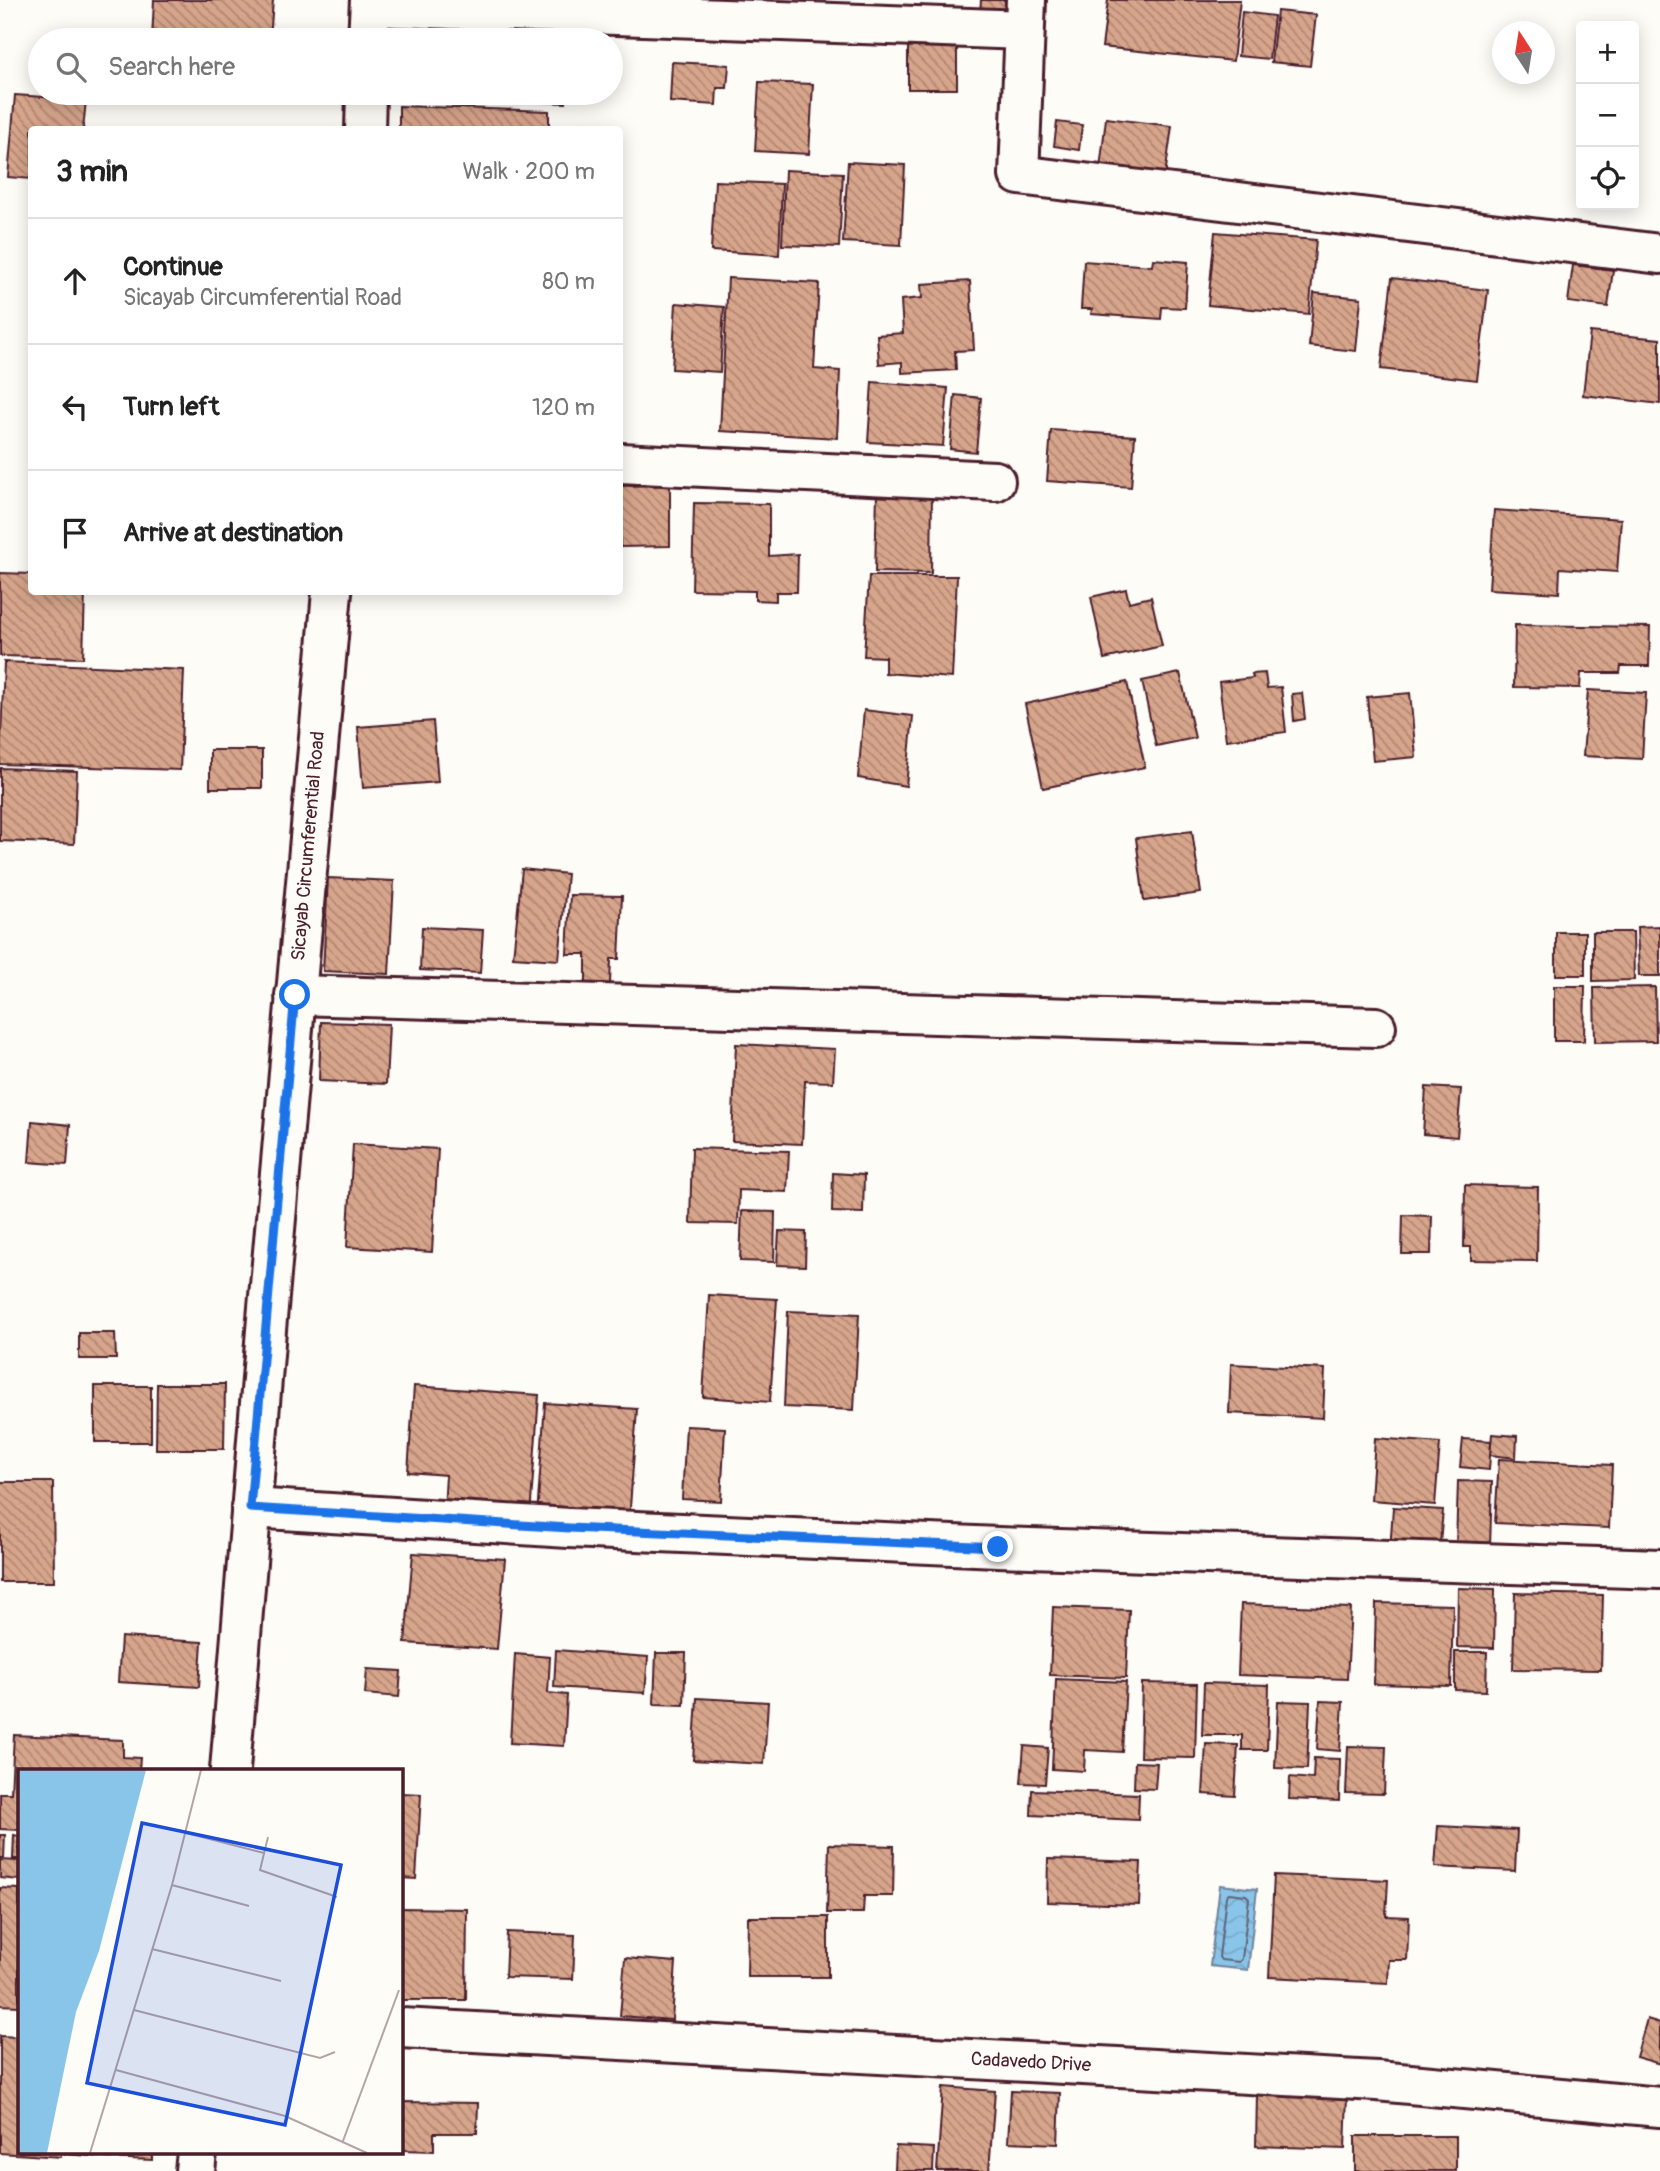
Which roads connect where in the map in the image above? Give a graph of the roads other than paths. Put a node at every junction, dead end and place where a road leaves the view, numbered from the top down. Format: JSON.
{"nodes":[{"id":1,"x":369,"y":15,"type":"edge"},
{"id":2,"x":1025,"y":15,"type":"edge"},
{"id":3,"x":366,"y":105,"type":"edge"},
{"id":4,"x":365,"y":126,"type":"edge"},
{"id":5,"x":1660,"y":254,"type":"edge"},
{"id":6,"x":623,"y":463,"type":"edge"},
{"id":7,"x":995,"y":481,"type":"dead end"},
{"id":8,"x":332,"y":595,"type":"edge"},
{"id":9,"x":295,"y":995,"type":"junction"},
{"id":10,"x":1376,"y":1027,"type":"dead end"},
{"id":11,"x":250,"y":1508,"type":"junction"},
{"id":12,"x":1660,"y":1569,"type":"edge"},
{"id":13,"x":230,"y":1769,"type":"edge"},
{"id":14,"x":402,"y":2028,"type":"edge"},
{"id":15,"x":1660,"y":2107,"type":"edge"}],
"edges":[{"from":1,"to":2,"type":"street"},
{"from":2,"to":5,"type":"street"},
{"from":3,"to":4,"type":"street"},
{"from":6,"to":7,"type":"street"},
{"from":8,"to":9,"type":"street","name":"Sicayab Circumferential Road"},
{"from":9,"to":10,"type":"street"},
{"from":9,"to":11,"type":"street","name":"Sicayab Circumferential Road"},
{"from":11,"to":12,"type":"street"},
{"from":11,"to":13,"type":"street","name":"Sicayab Circumferential Road"},
{"from":14,"to":15,"type":"street","name":"Cadavedo Drive"}]}
